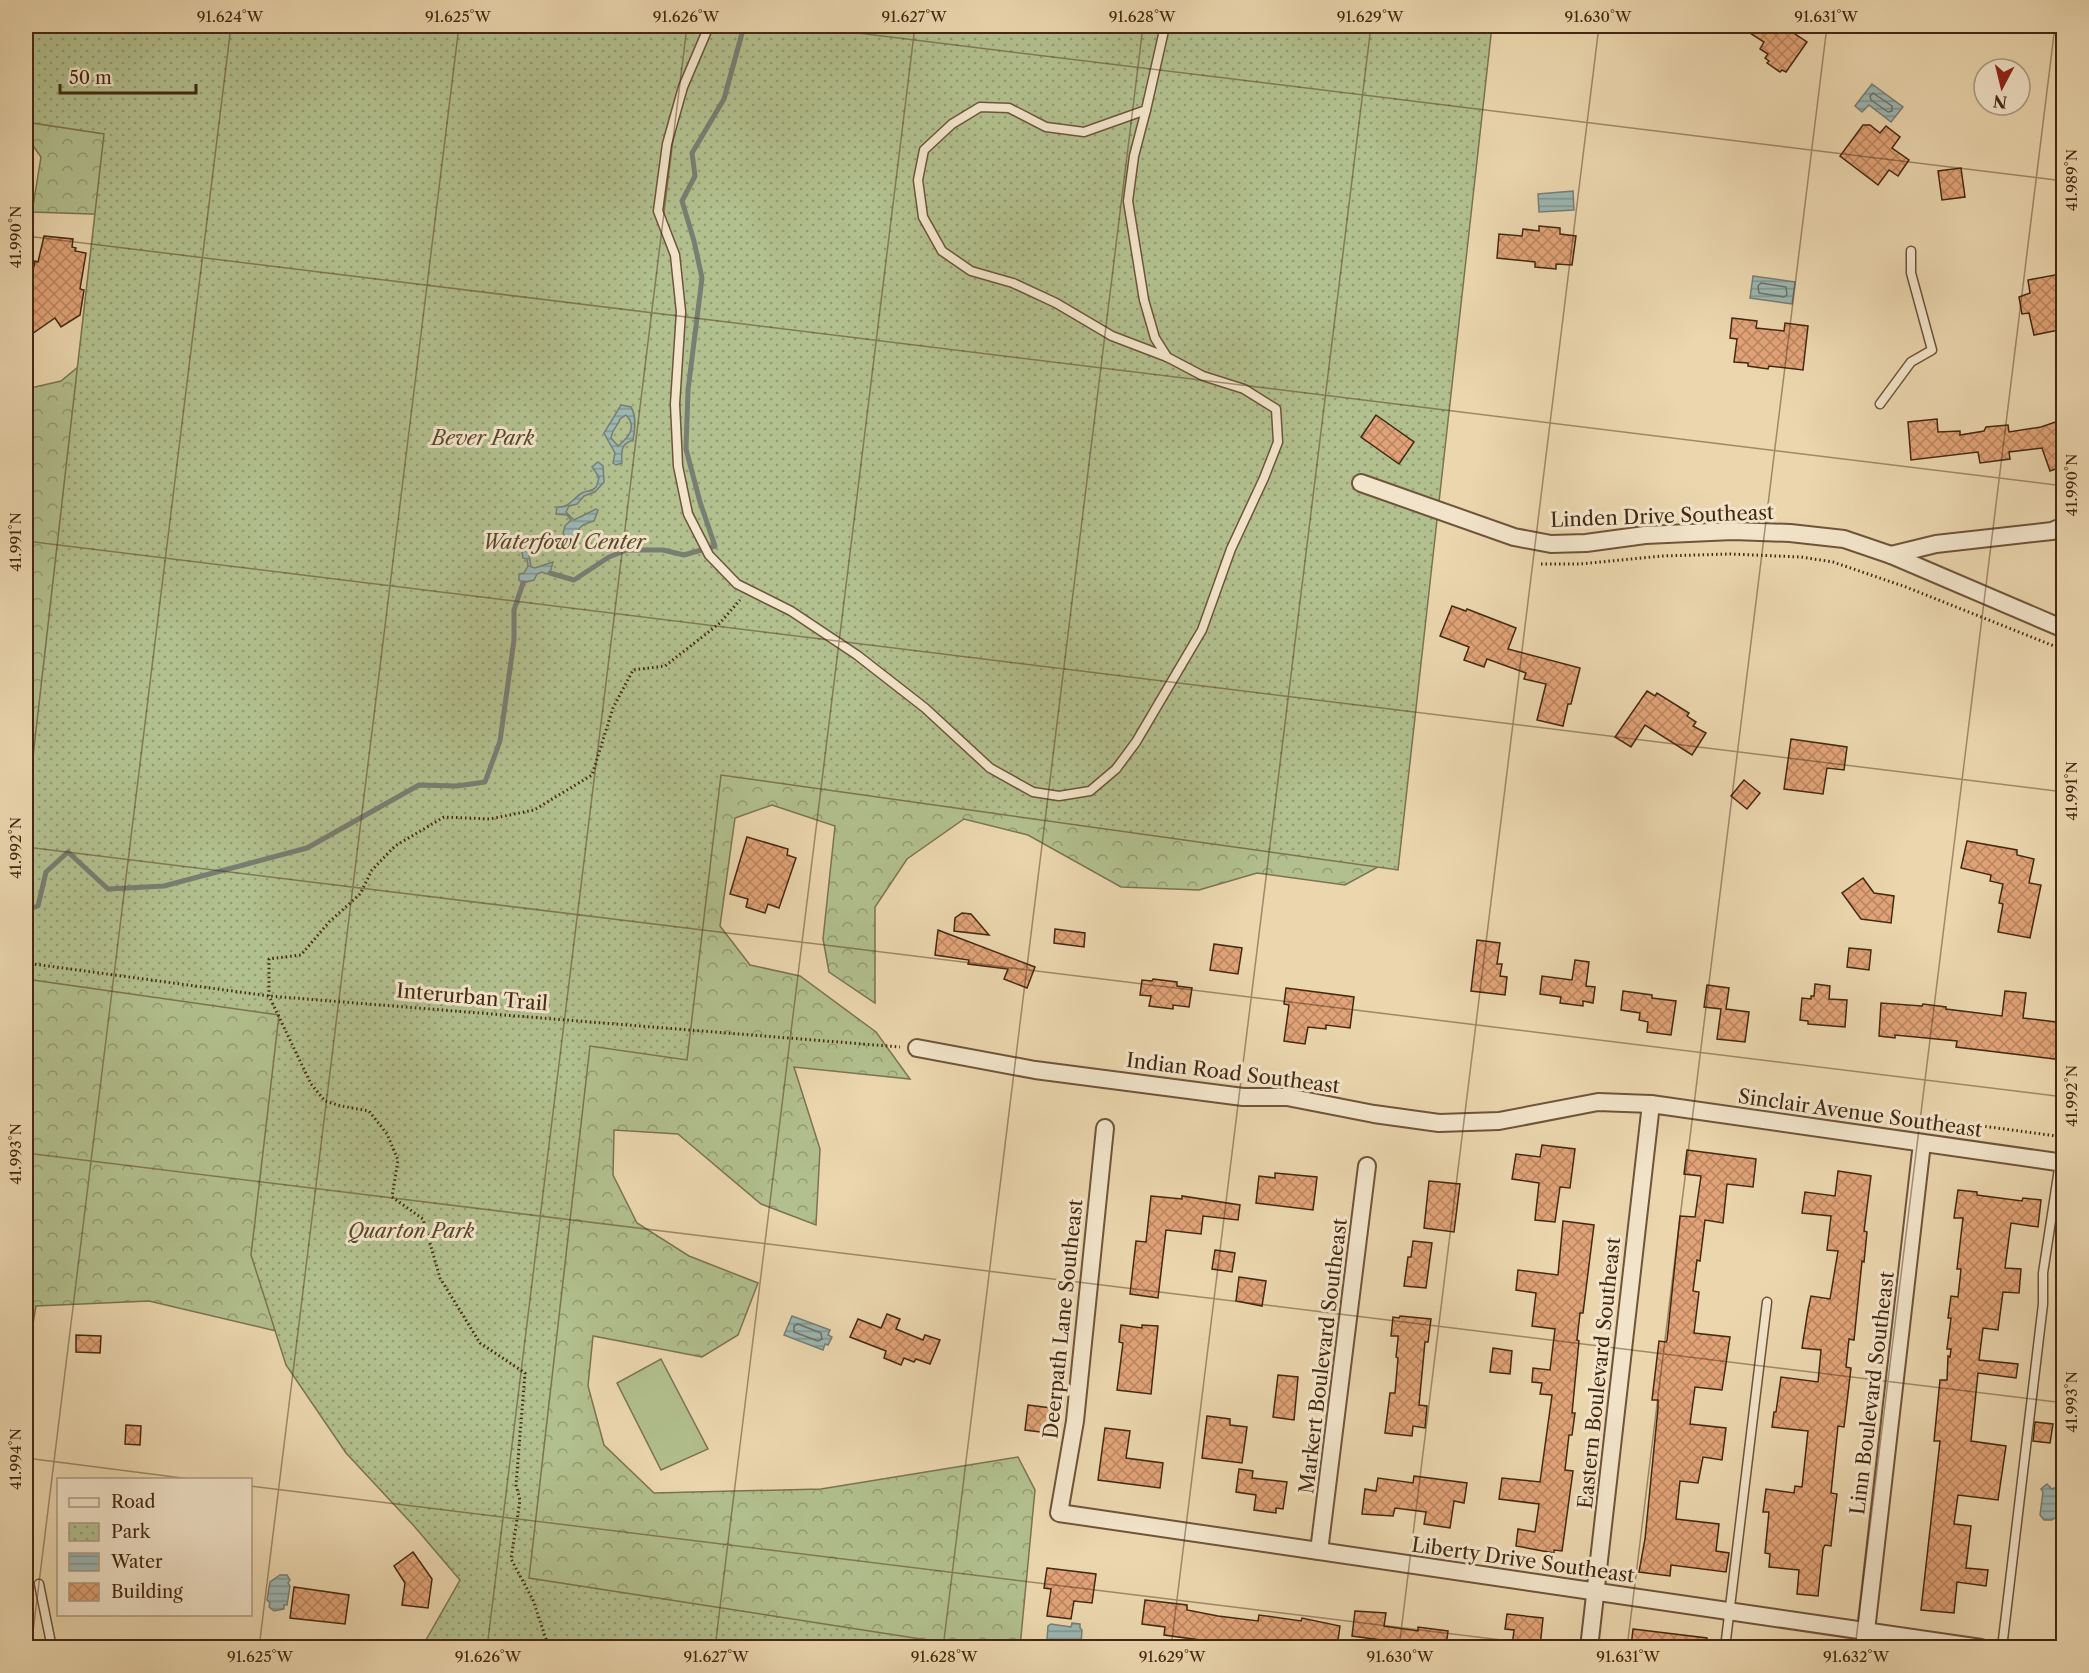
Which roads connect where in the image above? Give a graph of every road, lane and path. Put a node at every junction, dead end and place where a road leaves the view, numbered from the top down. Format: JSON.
{"nodes":[{"id":1,"x":709,"y":26,"type":"edge"},
{"id":2,"x":1165,"y":26,"type":"edge"},
{"id":3,"x":1146,"y":110,"type":"junction"},
{"id":4,"x":1911,"y":251,"type":"dead end"},
{"id":5,"x":1167,"y":357,"type":"junction"},
{"id":6,"x":1880,"y":404,"type":"dead end"},
{"id":7,"x":1361,"y":483,"type":"dead end"},
{"id":8,"x":2064,"y":526,"type":"edge"},
{"id":9,"x":1891,"y":555,"type":"junction"},
{"id":10,"x":1541,"y":564,"type":"dead end"},
{"id":11,"x":749,"y":590,"type":"junction"},
{"id":12,"x":2064,"y":629,"type":"edge"},
{"id":13,"x":2064,"y":650,"type":"edge"},
{"id":14,"x":26,"y":963,"type":"edge"},
{"id":15,"x":269,"y":996,"type":"junction"},
{"id":16,"x":917,"y":1048,"type":"joint"},
{"id":17,"x":1651,"y":1104,"type":"junction"},
{"id":18,"x":1945,"y":1121,"type":"dead end"},
{"id":19,"x":1105,"y":1128,"type":"dead end"},
{"id":20,"x":2064,"y":1137,"type":"edge"},
{"id":21,"x":1922,"y":1143,"type":"junction"},
{"id":22,"x":2062,"y":1163,"type":"edge"},
{"id":23,"x":1367,"y":1166,"type":"dead end"},
{"id":24,"x":1767,"y":1302,"type":"dead end"},
{"id":25,"x":1059,"y":1513,"type":"joint"},
{"id":26,"x":1319,"y":1551,"type":"junction"},
{"id":27,"x":39,"y":1584,"type":"dead end"},
{"id":28,"x":1595,"y":1593,"type":"junction"},
{"id":29,"x":1729,"y":1611,"type":"junction"},
{"id":30,"x":1866,"y":1630,"type":"junction"},
{"id":31,"x":52,"y":1647,"type":"edge"},
{"id":32,"x":549,"y":1647,"type":"edge"},
{"id":33,"x":1589,"y":1647,"type":"edge"},
{"id":34,"x":1725,"y":1647,"type":"edge"},
{"id":35,"x":1864,"y":1647,"type":"edge"},
{"id":36,"x":1981,"y":1647,"type":"edge"},
{"id":37,"x":2002,"y":1647,"type":"edge"}],
"edges":[{"from":1,"to":11,"type":"lane"},
{"from":2,"to":3,"type":"lane"},
{"from":3,"to":5,"type":"lane"},
{"from":3,"to":5,"type":"lane"},
{"from":4,"to":6,"type":"lane"},
{"from":5,"to":11,"type":"lane"},
{"from":7,"to":9,"type":"street","name":"Linden Drive Southeast"},
{"from":8,"to":9,"type":"street"},
{"from":9,"to":12,"type":"street","name":"Linden Drive Southeast"},
{"from":10,"to":13,"type":"path"},
{"from":11,"to":15,"type":"path"},
{"from":14,"to":15,"type":"path","name":"Interurban Trail"},
{"from":15,"to":16,"type":"path","name":"Interurban Trail"},
{"from":15,"to":32,"type":"path"},
{"from":16,"to":17,"type":"street","name":"Indian Road Southeast"},
{"from":17,"to":21,"type":"street","name":"Sinclair Avenue Southeast"},
{"from":17,"to":28,"type":"street","name":"Eastern Boulevard Southeast"},
{"from":18,"to":20,"type":"path"},
{"from":19,"to":25,"type":"street","name":"Deerpath Lane Southeast"},
{"from":21,"to":22,"type":"street","name":"Sinclair Avenue Southeast"},
{"from":21,"to":30,"type":"street","name":"Linn Boulevard Southeast"},
{"from":22,"to":37,"type":"lane"},
{"from":23,"to":26,"type":"street","name":"Markert Boulevard Southeast"},
{"from":24,"to":29,"type":"lane"},
{"from":25,"to":26,"type":"street","name":"Liberty Drive Southeast"},
{"from":26,"to":28,"type":"street","name":"Liberty Drive Southeast"},
{"from":27,"to":31,"type":"lane"},
{"from":28,"to":29,"type":"street","name":"Liberty Drive Southeast"},
{"from":28,"to":33,"type":"street","name":"Eastern Boulevard Southeast"},
{"from":29,"to":30,"type":"street","name":"Liberty Drive Southeast"},
{"from":29,"to":34,"type":"lane"},
{"from":30,"to":35,"type":"street","name":"Linn Boulevard Southeast"},
{"from":30,"to":36,"type":"street","name":"Liberty Drive Southeast"}]}
